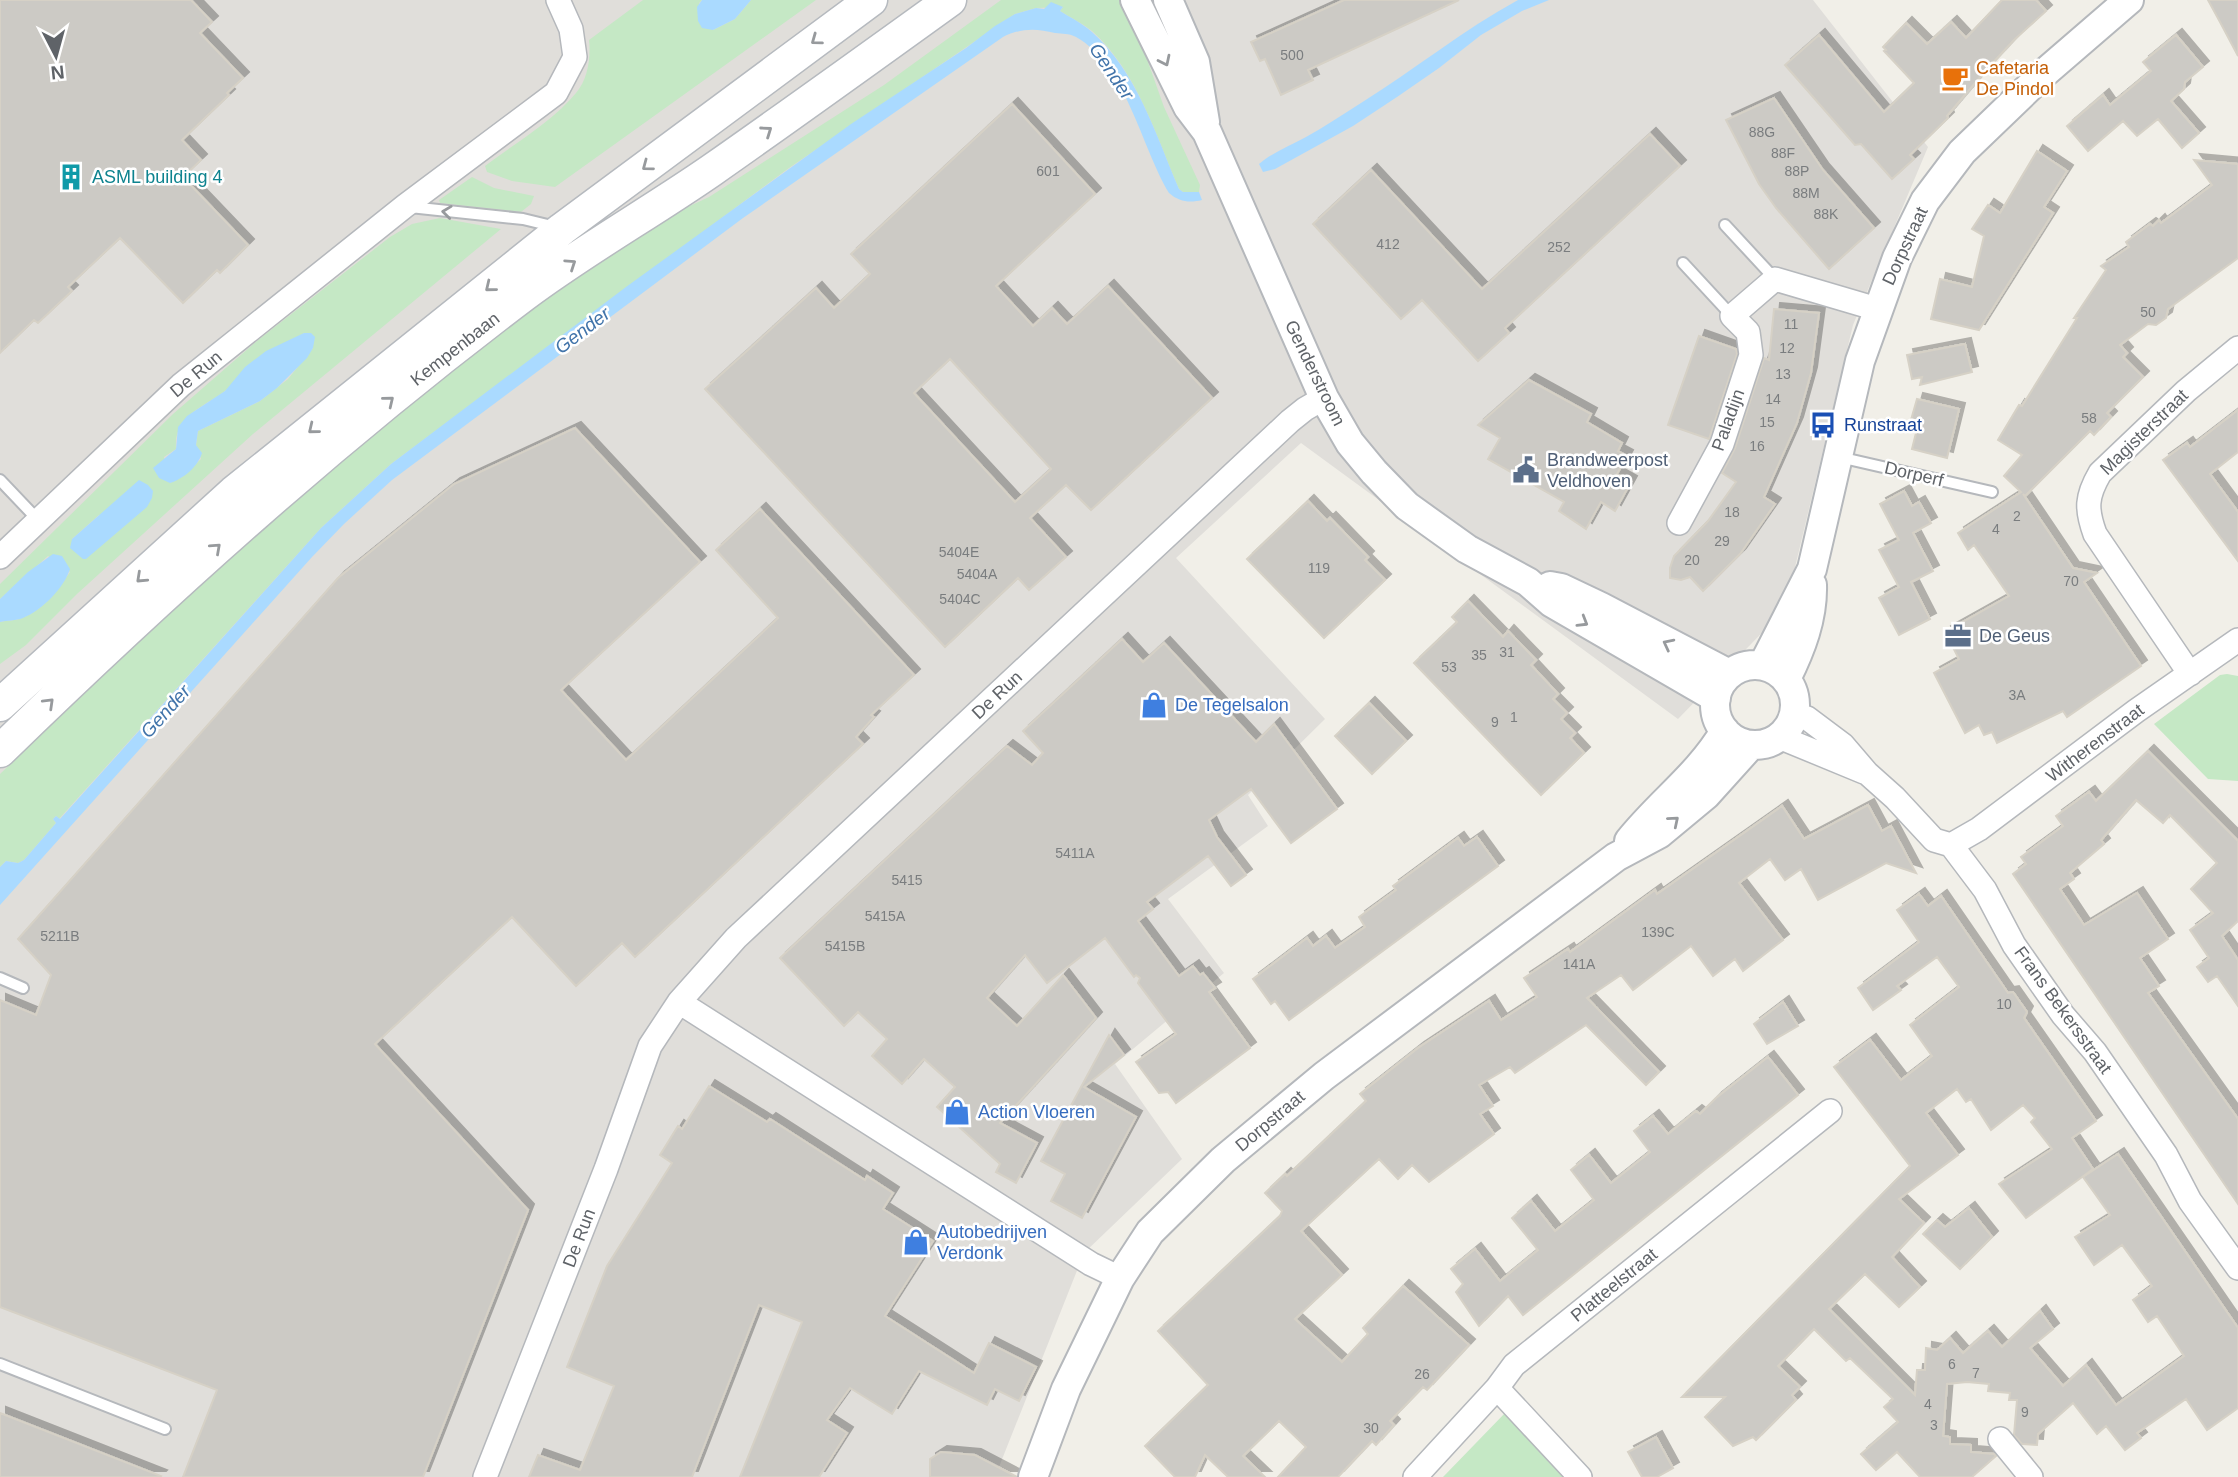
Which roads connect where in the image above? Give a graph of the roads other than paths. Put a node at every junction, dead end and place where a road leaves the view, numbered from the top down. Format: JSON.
{"nodes":[{"id":1,"x":558,"y":0,"type":"edge"},
{"id":2,"x":871,"y":0,"type":"edge"},
{"id":3,"x":950,"y":0,"type":"edge"},
{"id":4,"x":1135,"y":0,"type":"edge"},
{"id":5,"x":1168,"y":0,"type":"edge"},
{"id":6,"x":2129,"y":0,"type":"edge"},
{"id":7,"x":1207,"y":132,"type":"junction"},
{"id":8,"x":405,"y":206,"type":"junction"},
{"id":9,"x":1725,"y":225,"type":"dead end"},
{"id":10,"x":562,"y":229,"type":"junction"},
{"id":11,"x":1683,"y":263,"type":"dead end"},
{"id":12,"x":1774,"y":279,"type":"junction"},
{"id":13,"x":1877,"y":309,"type":"junction"},
{"id":14,"x":1732,"y":316,"type":"junction"},
{"id":15,"x":2238,"y":348,"type":"edge"},
{"id":16,"x":1324,"y":398,"type":"junction"},
{"id":17,"x":1836,"y":456,"type":"junction"},
{"id":18,"x":0,"y":480,"type":"edge"},
{"id":19,"x":1992,"y":492,"type":"dead end"},
{"id":20,"x":38,"y":520,"type":"junction"},
{"id":21,"x":1679,"y":523,"type":"dead end"},
{"id":22,"x":0,"y":557,"type":"edge"},
{"id":23,"x":2237,"y":644,"type":"edge"},
{"id":24,"x":1775,"y":672,"type":"junction"},
{"id":25,"x":2190,"y":674,"type":"junction"},
{"id":26,"x":1722,"y":686,"type":"junction"},
{"id":27,"x":0,"y":705,"type":"edge"},
{"id":28,"x":1787,"y":726,"type":"junction"},
{"id":29,"x":1726,"y":731,"type":"junction"},
{"id":30,"x":1751,"y":745,"type":"junction"},
{"id":31,"x":0,"y":751,"type":"edge"},
{"id":32,"x":1951,"y":845,"type":"junction"},
{"id":33,"x":1616,"y":857,"type":"junction"},
{"id":34,"x":0,"y":978,"type":"edge"},
{"id":35,"x":23,"y":988,"type":"dead end"},
{"id":36,"x":679,"y":1002,"type":"junction"},
{"id":37,"x":1830,"y":1111,"type":"dead end"},
{"id":38,"x":2238,"y":1268,"type":"edge"},
{"id":39,"x":1119,"y":1278,"type":"junction"},
{"id":40,"x":0,"y":1364,"type":"edge"},
{"id":41,"x":1497,"y":1388,"type":"junction"},
{"id":42,"x":165,"y":1429,"type":"dead end"},
{"id":43,"x":2000,"y":1439,"type":"dead end"},
{"id":44,"x":485,"y":1477,"type":"edge"},
{"id":45,"x":1033,"y":1477,"type":"edge"},
{"id":46,"x":1415,"y":1477,"type":"edge"},
{"id":47,"x":1580,"y":1477,"type":"edge"},
{"id":48,"x":2031,"y":1477,"type":"edge"}],
"edges":[{"from":1,"to":8,"type":"street","name":"De Run"},
{"from":2,"to":10,"type":"main road","name":"Kempenbaan","one_way":true},
{"from":31,"to":3,"type":"main road","name":"Kempenbaan","one_way":true},
{"from":4,"to":7,"type":"street","name":"Genderstroom","one_way":true},
{"from":5,"to":7,"type":"street","name":"Genderstroom"},
{"from":6,"to":13,"type":"street","name":"Dorpstraat"},
{"from":7,"to":16,"type":"street","name":"Genderstroom"},
{"from":10,"to":8,"type":"lane","one_way":true},
{"from":8,"to":20,"type":"street","name":"De Run"},
{"from":9,"to":12,"type":"lane"},
{"from":10,"to":27,"type":"main road","name":"Kempenbaan","one_way":true},
{"from":11,"to":14,"type":"lane","name":"Paladijn"},
{"from":12,"to":13,"type":"street"},
{"from":12,"to":14,"type":"street"},
{"from":13,"to":17,"type":"street","name":"Dorpstraat"},
{"from":14,"to":21,"type":"street","name":"Paladijn"},
{"from":15,"to":25,"type":"street","name":"Magisterstraat"},
{"from":16,"to":26,"type":"street","name":"Genderstroom"},
{"from":16,"to":36,"type":"street","name":"De Run"},
{"from":17,"to":19,"type":"lane","name":"Dorperf"},
{"from":17,"to":24,"type":"street","name":"Dorpstraat"},
{"from":18,"to":20,"type":"lane"},
{"from":20,"to":22,"type":"street","name":"De Run"},
{"from":23,"to":25,"type":"street","name":"Witherenstraat"},
{"from":24,"to":26,"type":"street"},
{"from":24,"to":28,"type":"street"},
{"from":25,"to":32,"type":"street","name":"Witherenstraat"},
{"from":26,"to":29,"type":"street"},
{"from":28,"to":30,"type":"street"},
{"from":28,"to":32,"type":"street","name":"Frans Bekersstraat"},
{"from":29,"to":30,"type":"street"},
{"from":29,"to":33,"type":"street","name":"Dorpstraat"},
{"from":33,"to":30,"type":"street","name":"Dorpstraat","one_way":true},
{"from":32,"to":38,"type":"street","name":"Frans Bekersstraat"},
{"from":33,"to":39,"type":"street","name":"Dorpstraat"},
{"from":34,"to":35,"type":"lane"},
{"from":36,"to":39,"type":"street"},
{"from":36,"to":44,"type":"street","name":"De Run"},
{"from":37,"to":41,"type":"street","name":"Platteelstraat"},
{"from":39,"to":45,"type":"street","name":"Dorpstraat"},
{"from":40,"to":42,"type":"lane"},
{"from":41,"to":46,"type":"street","name":"Platteelstraat"},
{"from":41,"to":47,"type":"street"},
{"from":43,"to":48,"type":"street"}]}
